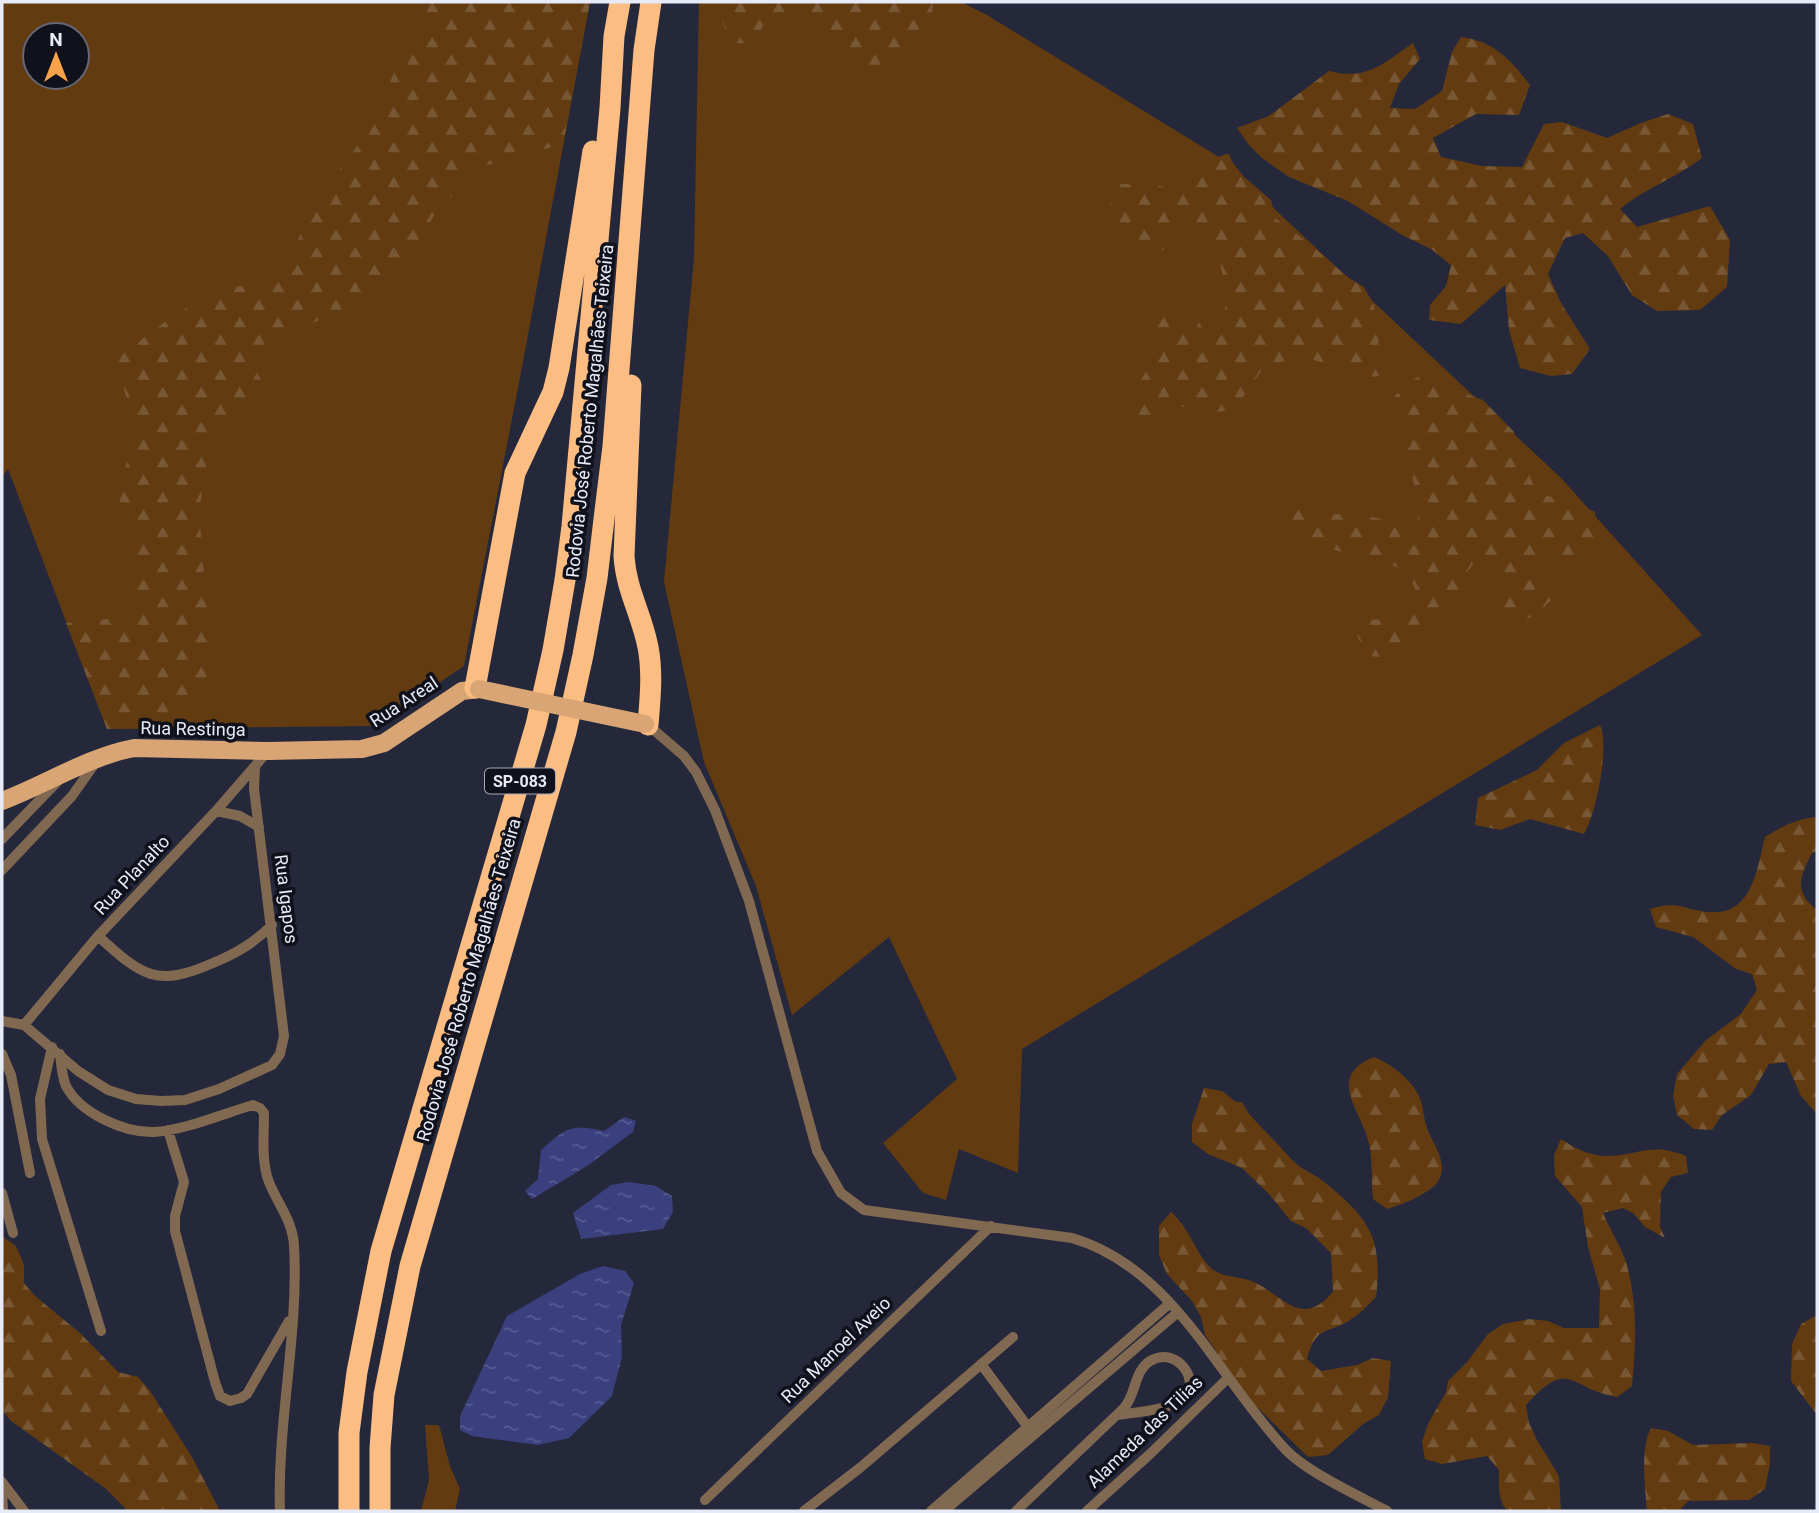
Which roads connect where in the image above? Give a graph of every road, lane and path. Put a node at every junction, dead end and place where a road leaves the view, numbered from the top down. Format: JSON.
{"nodes":[{"id":1,"x":620,"y":2,"type":"edge"},
{"id":2,"x":652,"y":2,"type":"edge"},
{"id":3,"x":614,"y":36,"type":"junction"},
{"id":4,"x":634,"y":193,"type":"junction"},
{"id":5,"x":477,"y":688,"type":"junction"},
{"id":6,"x":647,"y":725,"type":"junction"},
{"id":7,"x":268,"y":751,"type":"junction"},
{"id":8,"x":98,"y":759,"type":"junction"},
{"id":9,"x":69,"y":768,"type":"junction"},
{"id":10,"x":255,"y":768,"type":"junction"},
{"id":11,"x":2,"y":801,"type":"edge"},
{"id":12,"x":216,"y":811,"type":"junction"},
{"id":13,"x":259,"y":827,"type":"junction"},
{"id":14,"x":2,"y":839,"type":"edge"},
{"id":15,"x":2,"y":846,"type":"edge"},
{"id":16,"x":13,"y":859,"type":"junction"},
{"id":17,"x":2,"y":870,"type":"edge"},
{"id":18,"x":272,"y":925,"type":"junction"},
{"id":19,"x":98,"y":936,"type":"junction"},
{"id":20,"x":2,"y":1021,"type":"edge"},
{"id":21,"x":23,"y":1025,"type":"junction"},
{"id":22,"x":56,"y":1051,"type":"junction"},
{"id":23,"x":2,"y":1054,"type":"edge"},
{"id":24,"x":168,"y":1130,"type":"junction"},
{"id":25,"x":30,"y":1173,"type":"dead end"},
{"id":26,"x":2,"y":1193,"type":"edge"},
{"id":27,"x":991,"y":1226,"type":"junction"},
{"id":28,"x":13,"y":1233,"type":"dead end"},
{"id":29,"x":1169,"y":1304,"type":"junction"},
{"id":30,"x":1177,"y":1313,"type":"junction"},
{"id":31,"x":292,"y":1315,"type":"junction"},
{"id":32,"x":101,"y":1331,"type":"dead end"},
{"id":33,"x":1013,"y":1337,"type":"dead end"},
{"id":34,"x":981,"y":1364,"type":"junction"},
{"id":35,"x":1228,"y":1378,"type":"junction"},
{"id":36,"x":1118,"y":1415,"type":"junction"},
{"id":37,"x":1028,"y":1427,"type":"junction"},
{"id":38,"x":2,"y":1482,"type":"edge"},
{"id":39,"x":2,"y":1492,"type":"edge"},
{"id":40,"x":705,"y":1500,"type":"dead end"},
{"id":41,"x":3,"y":1511,"type":"edge"},
{"id":42,"x":24,"y":1511,"type":"edge"},
{"id":43,"x":280,"y":1511,"type":"edge"},
{"id":44,"x":349,"y":1511,"type":"edge"},
{"id":45,"x":380,"y":1511,"type":"edge"},
{"id":46,"x":804,"y":1511,"type":"edge"},
{"id":47,"x":931,"y":1511,"type":"edge"},
{"id":48,"x":944,"y":1511,"type":"edge"},
{"id":49,"x":1016,"y":1511,"type":"edge"},
{"id":50,"x":1087,"y":1511,"type":"edge"},
{"id":51,"x":1387,"y":1511,"type":"edge"}],
"edges":[{"from":1,"to":3,"type":"highway","name":"Rodovia José Roberto Magalhães Teixeira","number":"SP-083"},
{"from":2,"to":4,"type":"highway","name":"Rodovia José Roberto Magalhães Teixeira","number":"SP-083"},
{"from":3,"to":5,"type":"highway"},
{"from":3,"to":44,"type":"highway","name":"Rodovia José Roberto Magalhães Teixeira","number":"SP-083"},
{"from":4,"to":6,"type":"highway"},
{"from":4,"to":45,"type":"highway","name":"Rodovia José Roberto Magalhães Teixeira","number":"SP-083"},
{"from":5,"to":6,"type":"main road","bridge":true},
{"from":5,"to":7,"type":"main road","name":"Rua Areal"},
{"from":6,"to":27,"type":"street"},
{"from":7,"to":8,"type":"main road","name":"Rua Restinga"},
{"from":7,"to":10,"type":"street","name":"Rua Planalto"},
{"from":8,"to":9,"type":"main road","name":"Rua Restinga"},
{"from":8,"to":16,"type":"street"},
{"from":9,"to":11,"type":"main road","name":"Rua Restinga"},
{"from":9,"to":14,"type":"street"},
{"from":10,"to":12,"type":"street","name":"Rua Planalto"},
{"from":10,"to":13,"type":"street","name":"Rua Igapos"},
{"from":12,"to":13,"type":"street"},
{"from":12,"to":19,"type":"street","name":"Rua Planalto"},
{"from":13,"to":18,"type":"street","name":"Rua Igapos"},
{"from":15,"to":16,"type":"street"},
{"from":16,"to":17,"type":"street"},
{"from":18,"to":19,"type":"street"},
{"from":18,"to":22,"type":"street","name":"Rua Igapos"},
{"from":19,"to":21,"type":"street","name":"Rua Planalto"},
{"from":20,"to":21,"type":"street"},
{"from":21,"to":22,"type":"street"},
{"from":22,"to":24,"type":"street"},
{"from":22,"to":32,"type":"street"},
{"from":23,"to":25,"type":"street"},
{"from":24,"to":31,"type":"street"},
{"from":24,"to":31,"type":"street"},
{"from":26,"to":28,"type":"street"},
{"from":27,"to":29,"type":"street"},
{"from":27,"to":40,"type":"street","name":"Rua Manoel Aveio"},
{"from":29,"to":30,"type":"street"},
{"from":29,"to":37,"type":"street"},
{"from":30,"to":35,"type":"street"},
{"from":30,"to":48,"type":"street"},
{"from":31,"to":43,"type":"street"},
{"from":33,"to":34,"type":"street"},
{"from":34,"to":37,"type":"street"},
{"from":34,"to":46,"type":"street"},
{"from":35,"to":50,"type":"street","name":"Alameda das Tilias"},
{"from":35,"to":51,"type":"street"},
{"from":36,"to":36,"type":"street"},
{"from":36,"to":49,"type":"street"},
{"from":37,"to":47,"type":"street"},
{"from":38,"to":42,"type":"street"},
{"from":39,"to":41,"type":"street"}]}
